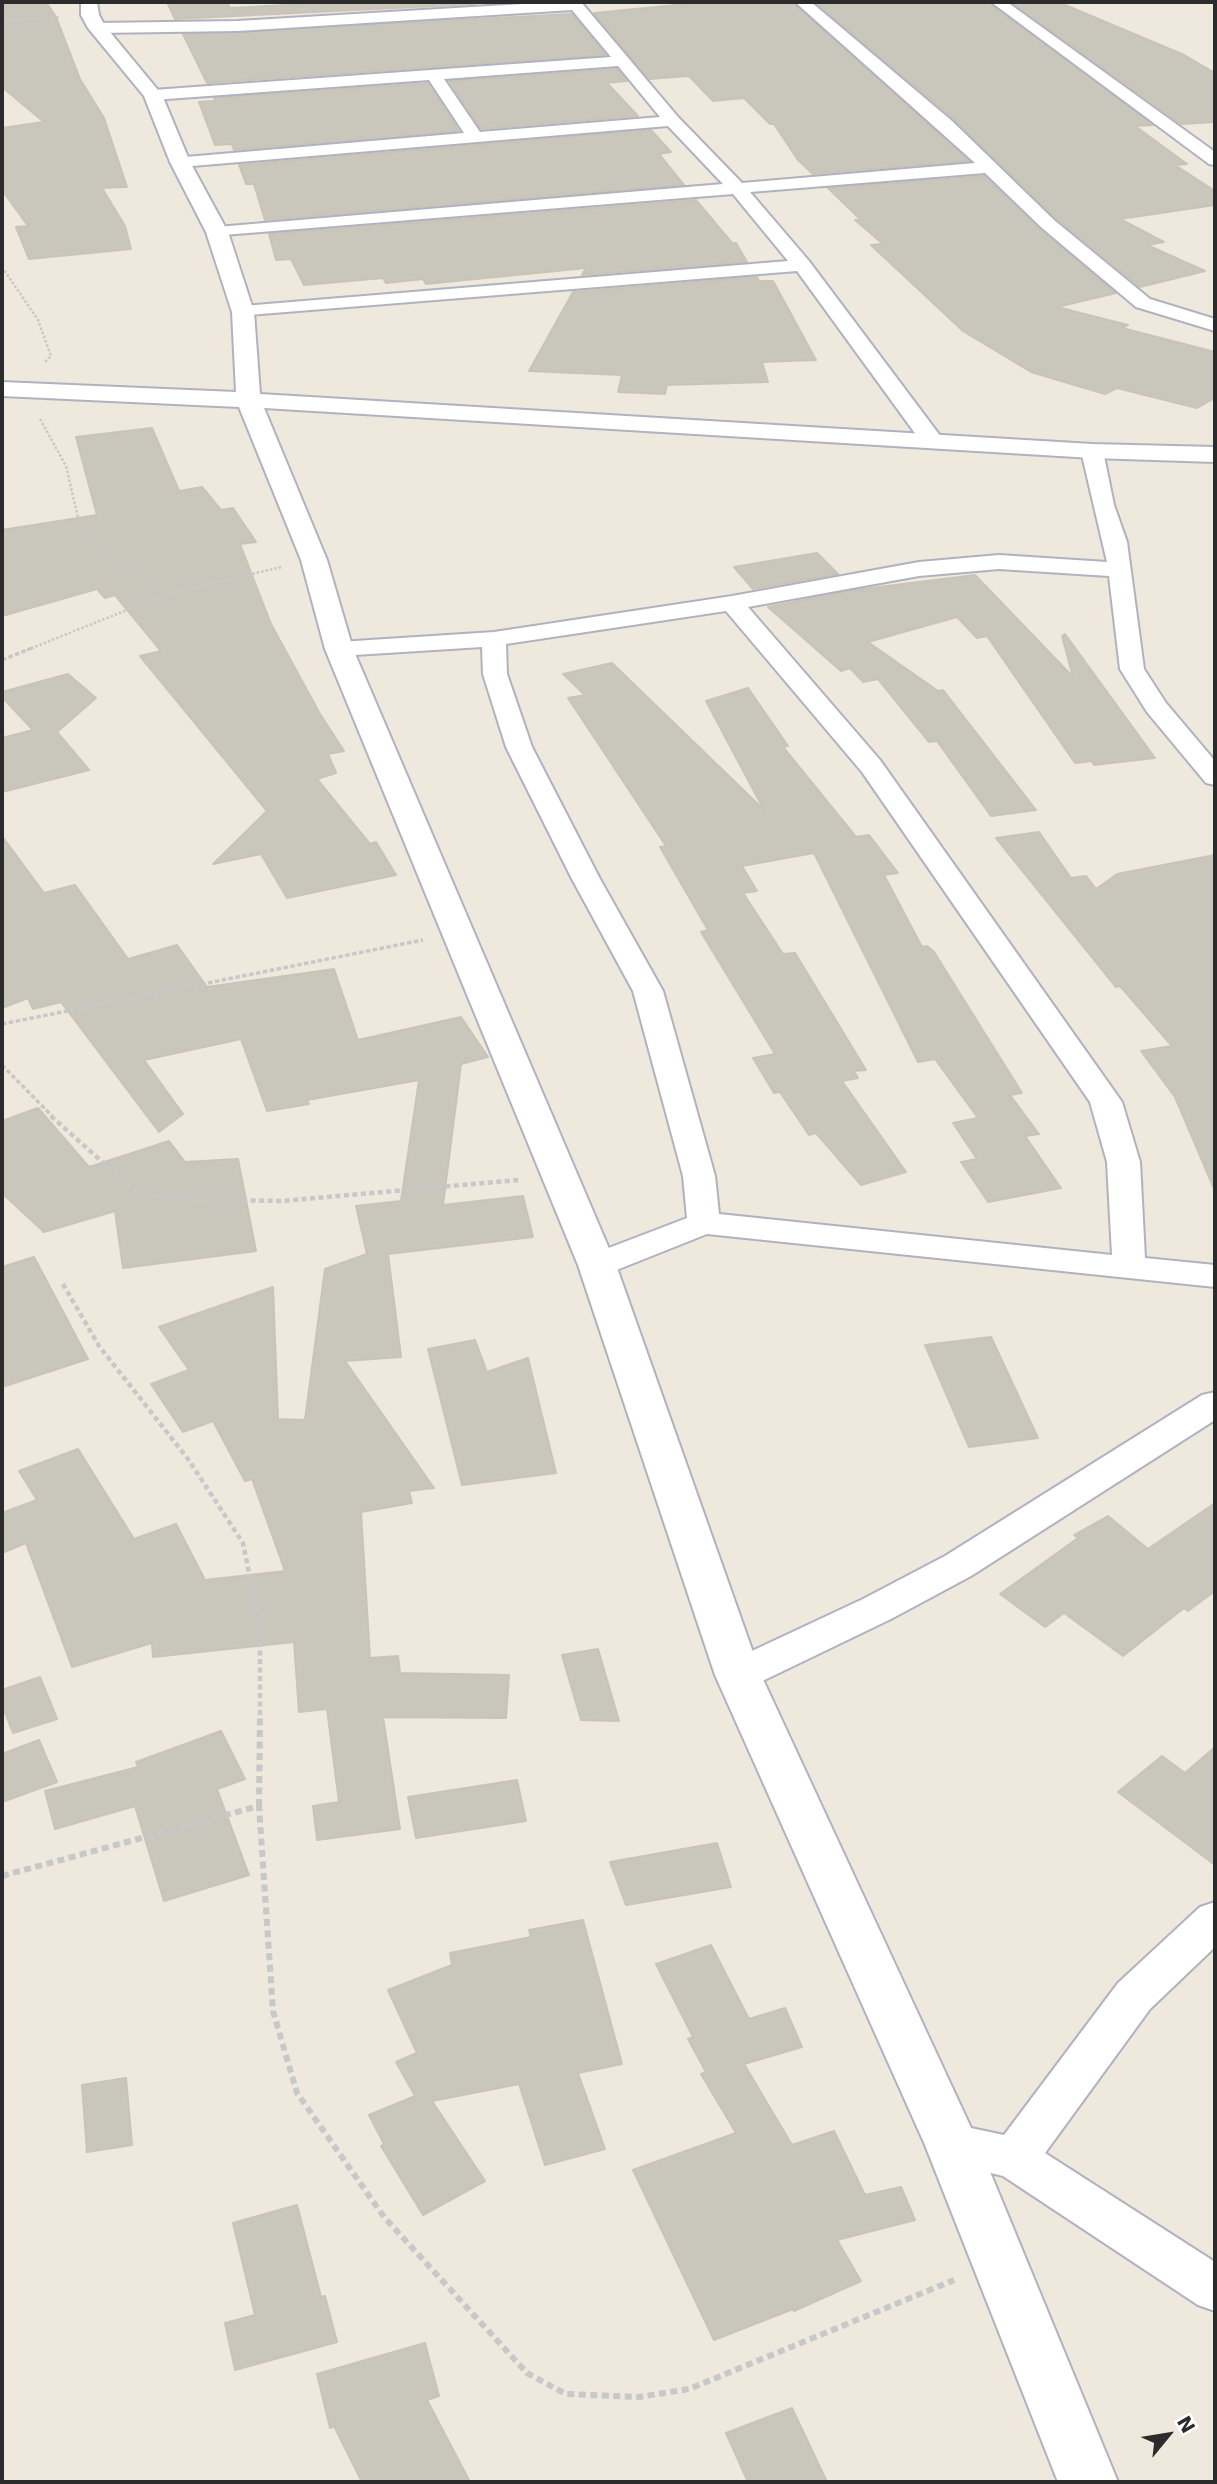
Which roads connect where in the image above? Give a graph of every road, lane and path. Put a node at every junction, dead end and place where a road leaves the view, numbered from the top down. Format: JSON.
{"nodes":[{"id":1,"x":802,"y":2,"type":"edge"},
{"id":2,"x":998,"y":2,"type":"edge"},
{"id":3,"x":575,"y":3,"type":"edge"},
{"id":4,"x":92,"y":15,"type":"edge"},
{"id":5,"x":2,"y":21,"type":"edge"},
{"id":6,"x":623,"y":61,"type":"junction"},
{"id":7,"x":434,"y":75,"type":"junction"},
{"id":8,"x":153,"y":95,"type":"junction"},
{"id":9,"x":671,"y":121,"type":"junction"},
{"id":10,"x":474,"y":136,"type":"junction"},
{"id":11,"x":1215,"y":160,"type":"edge"},
{"id":12,"x":180,"y":162,"type":"junction"},
{"id":13,"x":989,"y":167,"type":"junction"},
{"id":14,"x":737,"y":188,"type":"junction"},
{"id":15,"x":216,"y":232,"type":"junction"},
{"id":16,"x":802,"y":265,"type":"junction"},
{"id":17,"x":2,"y":267,"type":"edge"},
{"id":18,"x":243,"y":312,"type":"junction"},
{"id":19,"x":1215,"y":325,"type":"edge"},
{"id":20,"x":8,"y":389,"type":"edge"},
{"id":21,"x":248,"y":400,"type":"junction"},
{"id":22,"x":933,"y":442,"type":"junction"},
{"id":23,"x":1092,"y":451,"type":"junction"},
{"id":24,"x":1215,"y":454,"type":"edge"},
{"id":25,"x":314,"y":561,"type":"junction"},
{"id":26,"x":1119,"y":570,"type":"junction"},
{"id":27,"x":167,"y":594,"type":"junction"},
{"id":28,"x":732,"y":603,"type":"junction"},
{"id":29,"x":494,"y":639,"type":"junction"},
{"id":30,"x":339,"y":649,"type":"junction"},
{"id":31,"x":2,"y":660,"type":"edge"},
{"id":32,"x":1215,"y":777,"type":"edge"},
{"id":33,"x":459,"y":933,"type":"junction"},
{"id":34,"x":2,"y":1024,"type":"edge"},
{"id":35,"x":2,"y":1065,"type":"edge"},
{"id":36,"x":562,"y":1176,"type":"junction"},
{"id":37,"x":704,"y":1223,"type":"junction"},
{"id":38,"x":597,"y":1265,"type":"junction"},
{"id":39,"x":1129,"y":1266,"type":"junction"},
{"id":40,"x":1215,"y":1276,"type":"edge"},
{"id":41,"x":63,"y":1284,"type":"dead end"},
{"id":42,"x":1215,"y":1404,"type":"edge"},
{"id":43,"x":738,"y":1675,"type":"junction"},
{"id":44,"x":259,"y":1806,"type":"junction"},
{"id":45,"x":2,"y":1877,"type":"edge"},
{"id":46,"x":1215,"y":1920,"type":"edge"},
{"id":47,"x":952,"y":2145,"type":"junction"},
{"id":48,"x":1014,"y":2158,"type":"junction"},
{"id":49,"x":999,"y":2262,"type":"junction"},
{"id":50,"x":1215,"y":2289,"type":"edge"},
{"id":51,"x":1088,"y":2482,"type":"edge"}],
"edges":[{"from":1,"to":13,"type":"street"},
{"from":2,"to":11,"type":"street"},
{"from":3,"to":4,"type":"street"},
{"from":3,"to":6,"type":"street"},
{"from":4,"to":5,"type":"path"},
{"from":4,"to":8,"type":"street"},
{"from":6,"to":7,"type":"street"},
{"from":6,"to":9,"type":"street"},
{"from":7,"to":8,"type":"street"},
{"from":7,"to":10,"type":"street"},
{"from":8,"to":12,"type":"street"},
{"from":9,"to":10,"type":"street"},
{"from":9,"to":14,"type":"street"},
{"from":10,"to":12,"type":"street"},
{"from":12,"to":15,"type":"street"},
{"from":13,"to":14,"type":"street"},
{"from":13,"to":19,"type":"street"},
{"from":14,"to":15,"type":"street"},
{"from":14,"to":16,"type":"street"},
{"from":15,"to":18,"type":"street"},
{"from":16,"to":18,"type":"street"},
{"from":16,"to":22,"type":"street"},
{"from":17,"to":20,"type":"path"},
{"from":18,"to":21,"type":"street"},
{"from":20,"to":21,"type":"street"},
{"from":20,"to":27,"type":"path"},
{"from":21,"to":22,"type":"street"},
{"from":21,"to":25,"type":"street"},
{"from":22,"to":23,"type":"street"},
{"from":23,"to":24,"type":"street"},
{"from":23,"to":26,"type":"street"},
{"from":25,"to":27,"type":"path"},
{"from":25,"to":30,"type":"street"},
{"from":26,"to":28,"type":"street"},
{"from":26,"to":32,"type":"street"},
{"from":27,"to":31,"type":"path"},
{"from":28,"to":29,"type":"street"},
{"from":28,"to":39,"type":"street"},
{"from":29,"to":30,"type":"street"},
{"from":29,"to":37,"type":"street"},
{"from":30,"to":33,"type":"street"},
{"from":33,"to":34,"type":"path"},
{"from":33,"to":36,"type":"street"},
{"from":35,"to":36,"type":"path"},
{"from":36,"to":38,"type":"street"},
{"from":37,"to":38,"type":"street"},
{"from":37,"to":39,"type":"street"},
{"from":38,"to":43,"type":"street"},
{"from":39,"to":40,"type":"street"},
{"from":41,"to":44,"type":"path"},
{"from":42,"to":43,"type":"street"},
{"from":43,"to":47,"type":"street"},
{"from":44,"to":45,"type":"path"},
{"from":44,"to":49,"type":"path"},
{"from":46,"to":48,"type":"street"},
{"from":47,"to":48,"type":"street"},
{"from":47,"to":49,"type":"street"},
{"from":48,"to":50,"type":"street"},
{"from":49,"to":51,"type":"street"}]}
